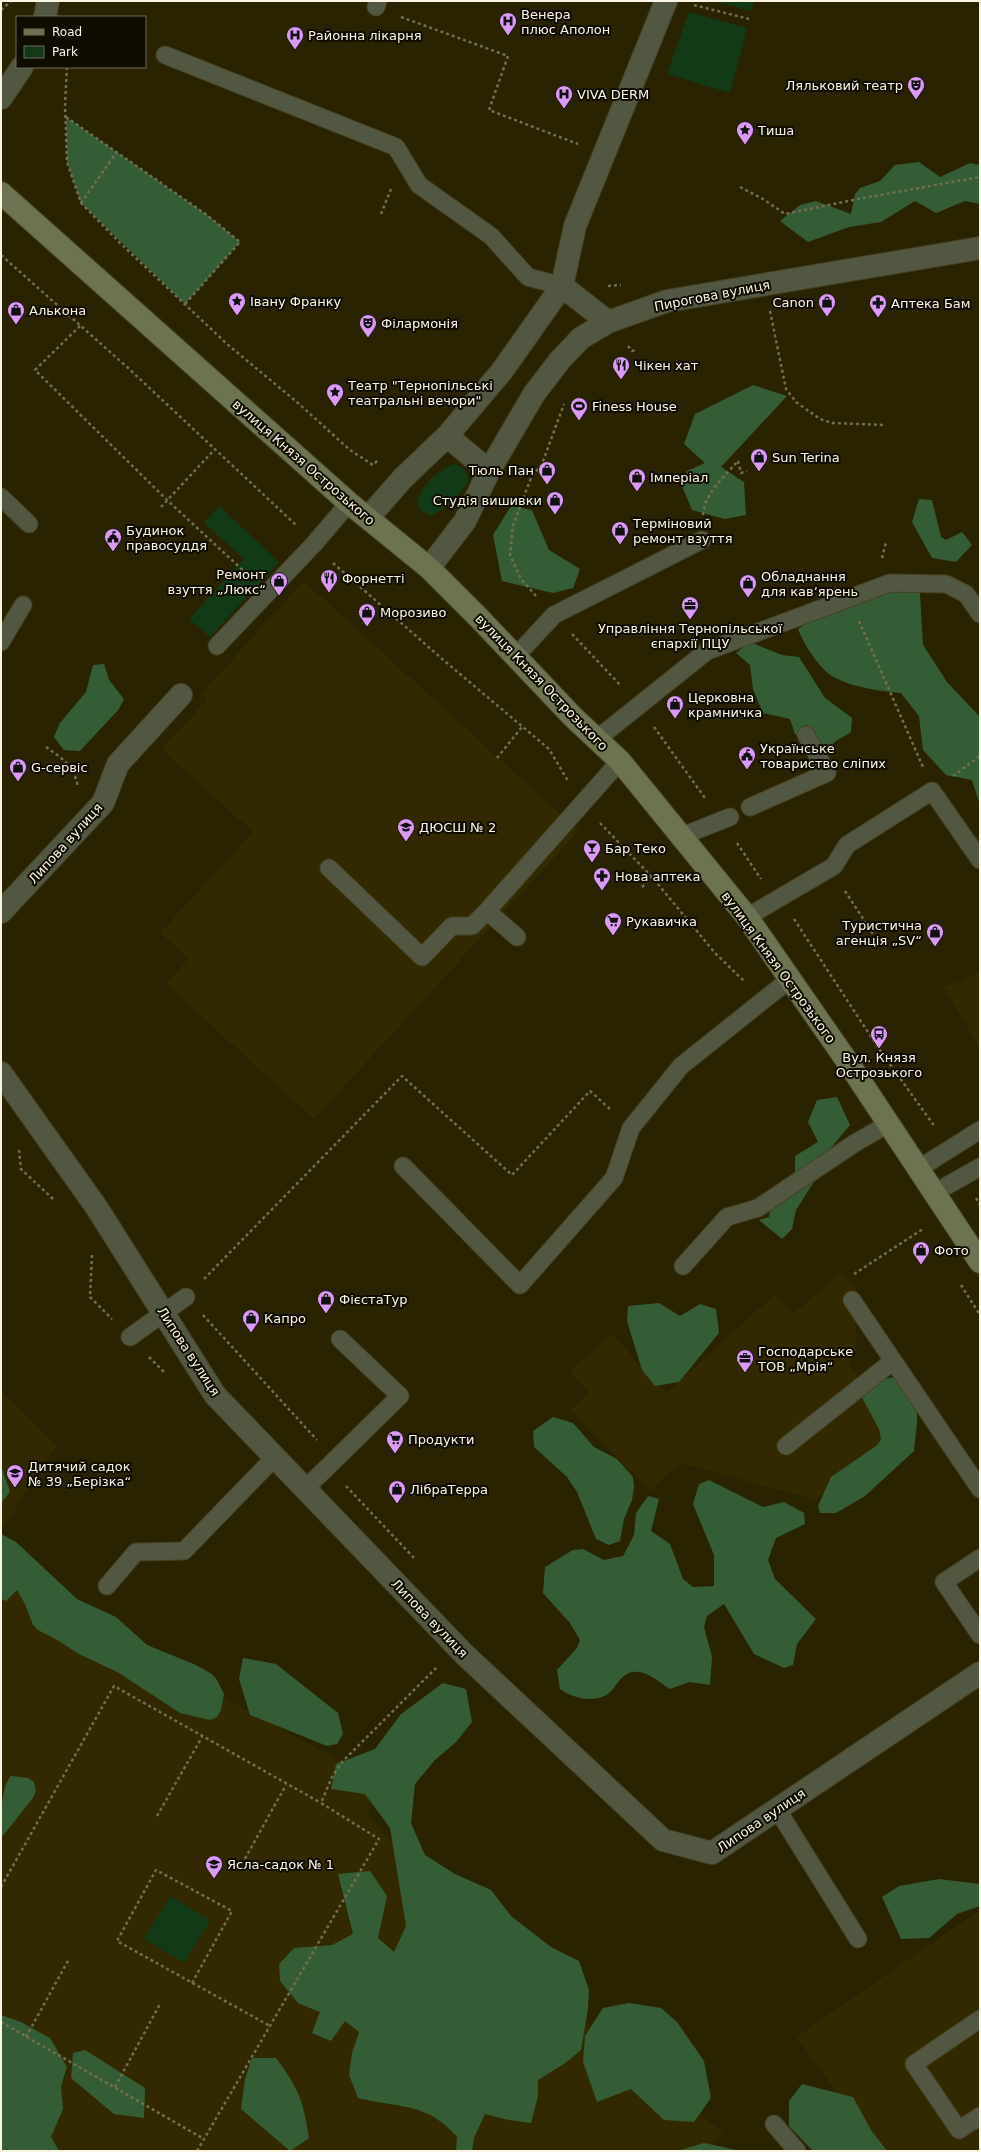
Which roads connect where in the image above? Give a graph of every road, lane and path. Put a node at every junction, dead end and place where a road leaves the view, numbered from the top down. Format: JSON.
{"nodes":[{"id":1,"x":11,"y":1,"type":"edge"},
{"id":2,"x":48,"y":1,"type":"edge"},
{"id":3,"x":666,"y":1,"type":"edge"},
{"id":4,"x":688,"y":3,"type":"dead end"},
{"id":5,"x":377,"y":4,"type":"edge"},
{"id":6,"x":1,"y":10,"type":"edge"},
{"id":7,"x":45,"y":16,"type":"edge"},
{"id":8,"x":749,"y":20,"type":"dead end"},
{"id":9,"x":165,"y":55,"type":"dead end"},
{"id":10,"x":21,"y":68,"type":"edge"},
{"id":11,"x":67,"y":68,"type":"edge"},
{"id":12,"x":1,"y":98,"type":"edge"},
{"id":13,"x":66,"y":117,"type":"junction"},
{"id":14,"x":580,"y":145,"type":"dead end"},
{"id":15,"x":116,"y":152,"type":"junction"},
{"id":16,"x":980,"y":177,"type":"edge"},
{"id":17,"x":740,"y":187,"type":"dead end"},
{"id":18,"x":1,"y":193,"type":"edge"},
{"id":19,"x":81,"y":203,"type":"junction"},
{"id":20,"x":980,"y":248,"type":"edge"},
{"id":21,"x":1,"y":255,"type":"edge"},
{"id":22,"x":626,"y":285,"type":"dead end"},
{"id":23,"x":562,"y":286,"type":"junction"},
{"id":24,"x":604,"y":286,"type":"dead end"},
{"id":25,"x":185,"y":304,"type":"junction"},
{"id":26,"x":770,"y":308,"type":"dead end"},
{"id":27,"x":608,"y":322,"type":"junction"},
{"id":28,"x":80,"y":326,"type":"junction"},
{"id":29,"x":565,"y":401,"type":"dead end"},
{"id":30,"x":886,"y":425,"type":"dead end"},
{"id":31,"x":447,"y":436,"type":"junction"},
{"id":32,"x":215,"y":449,"type":"junction"},
{"id":33,"x":384,"y":455,"type":"dead end"},
{"id":34,"x":489,"y":471,"type":"junction"},
{"id":35,"x":747,"y":471,"type":"dead end"},
{"id":36,"x":1,"y":496,"type":"edge"},
{"id":37,"x":167,"y":500,"type":"junction"},
{"id":38,"x":349,"y":503,"type":"junction"},
{"id":39,"x":161,"y":507,"type":"dead end"},
{"id":40,"x":368,"y":518,"type":"junction"},
{"id":41,"x":29,"y":524,"type":"dead end"},
{"id":42,"x":702,"y":540,"type":"joint"},
{"id":43,"x":313,"y":545,"type":"junction"},
{"id":44,"x":238,"y":566,"type":"dead end"},
{"id":45,"x":429,"y":568,"type":"junction"},
{"id":46,"x":849,"y":598,"type":"junction"},
{"id":47,"x":23,"y":605,"type":"dead end"},
{"id":48,"x":980,"y":614,"type":"edge"},
{"id":49,"x":554,"y":615,"type":"junction"},
{"id":50,"x":1,"y":642,"type":"edge"},
{"id":51,"x":217,"y":646,"type":"dead end"},
{"id":52,"x":516,"y":656,"type":"junction"},
{"id":53,"x":181,"y":695,"type":"dead end"},
{"id":54,"x":638,"y":706,"type":"junction"},
{"id":55,"x":522,"y":727,"type":"junction"},
{"id":56,"x":806,"y":735,"type":"dead end"},
{"id":57,"x":597,"y":739,"type":"junction"},
{"id":58,"x":980,"y":756,"type":"edge"},
{"id":59,"x":497,"y":758,"type":"dead end"},
{"id":60,"x":620,"y":761,"type":"junction"},
{"id":61,"x":948,"y":780,"type":"dead end"},
{"id":62,"x":932,"y":791,"type":"junction"},
{"id":63,"x":582,"y":804,"type":"junction"},
{"id":64,"x":750,"y":807,"type":"dead end"},
{"id":65,"x":726,"y":819,"type":"junction"},
{"id":66,"x":682,"y":836,"type":"junction"},
{"id":67,"x":980,"y":860,"type":"edge"},
{"id":68,"x":329,"y":868,"type":"dead end"},
{"id":69,"x":652,"y":877,"type":"junction"},
{"id":70,"x":642,"y":887,"type":"dead end"},
{"id":71,"x":849,"y":896,"type":"dead end"},
{"id":72,"x":781,"y":898,"type":"junction"},
{"id":73,"x":487,"y":911,"type":"junction"},
{"id":74,"x":1,"y":912,"type":"edge"},
{"id":75,"x":747,"y":917,"type":"junction"},
{"id":76,"x":517,"y":937,"type":"dead end"},
{"id":77,"x":875,"y":937,"type":"dead end"},
{"id":78,"x":790,"y":979,"type":"junction"},
{"id":79,"x":764,"y":1001,"type":"junction"},
{"id":80,"x":1,"y":1073,"type":"edge"},
{"id":81,"x":590,"y":1091,"type":"dead end"},
{"id":82,"x":576,"y":1107,"type":"dead end"},
{"id":83,"x":888,"y":1124,"type":"junction"},
{"id":84,"x":980,"y":1130,"type":"edge"},
{"id":85,"x":950,"y":1149,"type":"junction"},
{"id":86,"x":403,"y":1166,"type":"dead end"},
{"id":87,"x":980,"y":1167,"type":"edge"},
{"id":88,"x":918,"y":1169,"type":"junction"},
{"id":89,"x":962,"y":1177,"type":"junction"},
{"id":90,"x":934,"y":1193,"type":"junction"},
{"id":91,"x":980,"y":1205,"type":"edge"},
{"id":92,"x":919,"y":1222,"type":"dead end"},
{"id":93,"x":924,"y":1228,"type":"junction"},
{"id":94,"x":928,"y":1234,"type":"dead end"},
{"id":95,"x":980,"y":1262,"type":"edge"},
{"id":96,"x":683,"y":1266,"type":"dead end"},
{"id":97,"x":850,"y":1277,"type":"dead end"},
{"id":98,"x":960,"y":1284,"type":"dead end"},
{"id":99,"x":186,"y":1297,"type":"joint"},
{"id":100,"x":852,"y":1300,"type":"dead end"},
{"id":101,"x":163,"y":1312,"type":"junction"},
{"id":102,"x":980,"y":1315,"type":"edge"},
{"id":103,"x":130,"y":1337,"type":"dead end"},
{"id":104,"x":340,"y":1339,"type":"dead end"},
{"id":105,"x":893,"y":1360,"type":"junction"},
{"id":106,"x":786,"y":1446,"type":"dead end"},
{"id":107,"x":275,"y":1457,"type":"junction"},
{"id":108,"x":335,"y":1460,"type":"junction"},
{"id":109,"x":306,"y":1488,"type":"junction"},
{"id":110,"x":980,"y":1489,"type":"edge"},
{"id":111,"x":980,"y":1558,"type":"edge"},
{"id":112,"x":417,"y":1564,"type":"dead end"},
{"id":113,"x":107,"y":1586,"type":"dead end"},
{"id":114,"x":980,"y":1635,"type":"edge"},
{"id":115,"x":458,"y":1647,"type":"junction"},
{"id":116,"x":980,"y":1673,"type":"edge"},
{"id":117,"x":202,"y":1737,"type":"junction"},
{"id":118,"x":286,"y":1785,"type":"junction"},
{"id":119,"x":321,"y":1803,"type":"junction"},
{"id":120,"x":777,"y":1809,"type":"junction"},
{"id":121,"x":157,"y":1816,"type":"dead end"},
{"id":122,"x":242,"y":1864,"type":"dead end"},
{"id":123,"x":1,"y":1887,"type":"edge"},
{"id":124,"x":858,"y":1939,"type":"dead end"},
{"id":125,"x":69,"y":1960,"type":"dead end"},
{"id":126,"x":192,"y":1983,"type":"junction"},
{"id":127,"x":160,"y":2004,"type":"dead end"},
{"id":128,"x":980,"y":2019,"type":"edge"},
{"id":129,"x":1,"y":2022,"type":"edge"},
{"id":130,"x":270,"y":2026,"type":"junction"},
{"id":131,"x":26,"y":2037,"type":"junction"},
{"id":132,"x":115,"y":2087,"type":"junction"},
{"id":133,"x":980,"y":2116,"type":"edge"},
{"id":134,"x":774,"y":2124,"type":"dead end"},
{"id":135,"x":204,"y":2140,"type":"junction"},
{"id":136,"x":197,"y":2151,"type":"edge"},
{"id":137,"x":797,"y":2151,"type":"edge"}],
"edges":[{"from":1,"to":6,"type":"path"},
{"from":2,"to":7,"type":"street"},
{"from":3,"to":23,"type":"street"},
{"from":4,"to":8,"type":"path"},
{"from":5,"to":14,"type":"path"},
{"from":9,"to":23,"type":"lane"},
{"from":10,"to":12,"type":"street"},
{"from":11,"to":13,"type":"path"},
{"from":13,"to":15,"type":"path"},
{"from":13,"to":19,"type":"path"},
{"from":15,"to":19,"type":"path"},
{"from":15,"to":25,"type":"path"},
{"from":16,"to":17,"type":"path"},
{"from":18,"to":38,"type":"main road","name":"вулиця Князя Острозького"},
{"from":19,"to":25,"type":"path"},
{"from":20,"to":27,"type":"street","name":"Пирогова вулиця"},
{"from":21,"to":28,"type":"path"},
{"from":22,"to":24,"type":"path"},
{"from":23,"to":27,"type":"street"},
{"from":23,"to":31,"type":"street"},
{"from":25,"to":33,"type":"path"},
{"from":26,"to":30,"type":"path"},
{"from":27,"to":34,"type":"street","name":"Пирогова вулиця"},
{"from":28,"to":32,"type":"path"},
{"from":28,"to":37,"type":"path"},
{"from":29,"to":49,"type":"path"},
{"from":31,"to":34,"type":"street"},
{"from":31,"to":40,"type":"street"},
{"from":32,"to":37,"type":"path"},
{"from":32,"to":43,"type":"path"},
{"from":34,"to":45,"type":"street","name":"Пирогова вулиця"},
{"from":35,"to":42,"type":"path"},
{"from":36,"to":41,"type":"lane"},
{"from":37,"to":39,"type":"path"},
{"from":37,"to":44,"type":"path"},
{"from":38,"to":40,"type":"main road","name":"вулиця Князя Острозького"},
{"from":38,"to":43,"type":"lane"},
{"from":40,"to":45,"type":"main road","name":"вулиця Князя Острозького"},
{"from":42,"to":49,"type":"lane"},
{"from":43,"to":51,"type":"lane"},
{"from":43,"to":55,"type":"path"},
{"from":45,"to":52,"type":"main road","name":"вулиця Князя Острозького"},
{"from":46,"to":48,"type":"lane"},
{"from":46,"to":54,"type":"lane"},
{"from":46,"to":62,"type":"path"},
{"from":47,"to":50,"type":"lane"},
{"from":49,"to":52,"type":"lane"},
{"from":49,"to":54,"type":"path"},
{"from":52,"to":57,"type":"main road","name":"вулиця Князя Острозького"},
{"from":53,"to":74,"type":"street","name":"Липова вулиця"},
{"from":54,"to":57,"type":"lane"},
{"from":54,"to":65,"type":"path"},
{"from":55,"to":59,"type":"path"},
{"from":55,"to":63,"type":"path"},
{"from":56,"to":64,"type":"lane"},
{"from":57,"to":60,"type":"main road","name":"вулиця Князя Острозького"},
{"from":58,"to":61,"type":"path"},
{"from":60,"to":63,"type":"lane"},
{"from":60,"to":66,"type":"main road","name":"вулиця Князя Острозького"},
{"from":62,"to":67,"type":"lane"},
{"from":62,"to":72,"type":"lane"},
{"from":63,"to":69,"type":"path"},
{"from":63,"to":73,"type":"lane"},
{"from":65,"to":66,"type":"lane"},
{"from":65,"to":72,"type":"path"},
{"from":66,"to":75,"type":"main road","name":"вулиця Князя Острозького"},
{"from":68,"to":73,"type":"lane"},
{"from":69,"to":70,"type":"path"},
{"from":69,"to":79,"type":"path"},
{"from":71,"to":77,"type":"path"},
{"from":72,"to":75,"type":"lane"},
{"from":72,"to":85,"type":"path"},
{"from":73,"to":76,"type":"lane"},
{"from":75,"to":78,"type":"main road","name":"вулиця Князя Острозького"},
{"from":78,"to":79,"type":"lane"},
{"from":78,"to":83,"type":"main road","name":"вулиця Князя Острозького"},
{"from":79,"to":86,"type":"lane"},
{"from":80,"to":101,"type":"street","name":"Липова вулиця"},
{"from":81,"to":82,"type":"path"},
{"from":83,"to":88,"type":"main road","name":"вулиця Князя Острозького"},
{"from":83,"to":96,"type":"lane"},
{"from":84,"to":85,"type":"lane"},
{"from":85,"to":88,"type":"lane"},
{"from":87,"to":89,"type":"lane"},
{"from":88,"to":90,"type":"main road","name":"вулиця Князя Острозького"},
{"from":89,"to":90,"type":"lane"},
{"from":89,"to":91,"type":"path"},
{"from":90,"to":95,"type":"main road","name":"вулиця Князя Острозького"},
{"from":92,"to":93,"type":"path"},
{"from":93,"to":94,"type":"path"},
{"from":93,"to":97,"type":"path"},
{"from":98,"to":102,"type":"path"},
{"from":99,"to":101,"type":"lane"},
{"from":99,"to":108,"type":"path"},
{"from":100,"to":105,"type":"lane"},
{"from":101,"to":103,"type":"lane"},
{"from":101,"to":107,"type":"street","name":"Липова вулиця"},
{"from":104,"to":108,"type":"lane"},
{"from":105,"to":106,"type":"lane"},
{"from":105,"to":110,"type":"lane"},
{"from":107,"to":109,"type":"street","name":"Липова вулиця"},
{"from":107,"to":113,"type":"lane"},
{"from":108,"to":109,"type":"lane"},
{"from":108,"to":112,"type":"path"},
{"from":109,"to":115,"type":"street","name":"Липова вулиця"},
{"from":111,"to":114,"type":"lane"},
{"from":115,"to":119,"type":"path"},
{"from":115,"to":120,"type":"street","name":"Липова вулиця"},
{"from":116,"to":120,"type":"street","name":"Липова вулиця"},
{"from":117,"to":118,"type":"path"},
{"from":117,"to":121,"type":"path"},
{"from":117,"to":123,"type":"path"},
{"from":118,"to":119,"type":"path"},
{"from":118,"to":122,"type":"path"},
{"from":119,"to":130,"type":"path"},
{"from":120,"to":124,"type":"lane"},
{"from":125,"to":131,"type":"path"},
{"from":126,"to":126,"type":"path"},
{"from":126,"to":130,"type":"path"},
{"from":127,"to":132,"type":"path"},
{"from":128,"to":133,"type":"lane"},
{"from":129,"to":131,"type":"path"},
{"from":130,"to":135,"type":"path"},
{"from":131,"to":132,"type":"path"},
{"from":132,"to":135,"type":"path"},
{"from":134,"to":137,"type":"lane"},
{"from":135,"to":136,"type":"path"}]}
